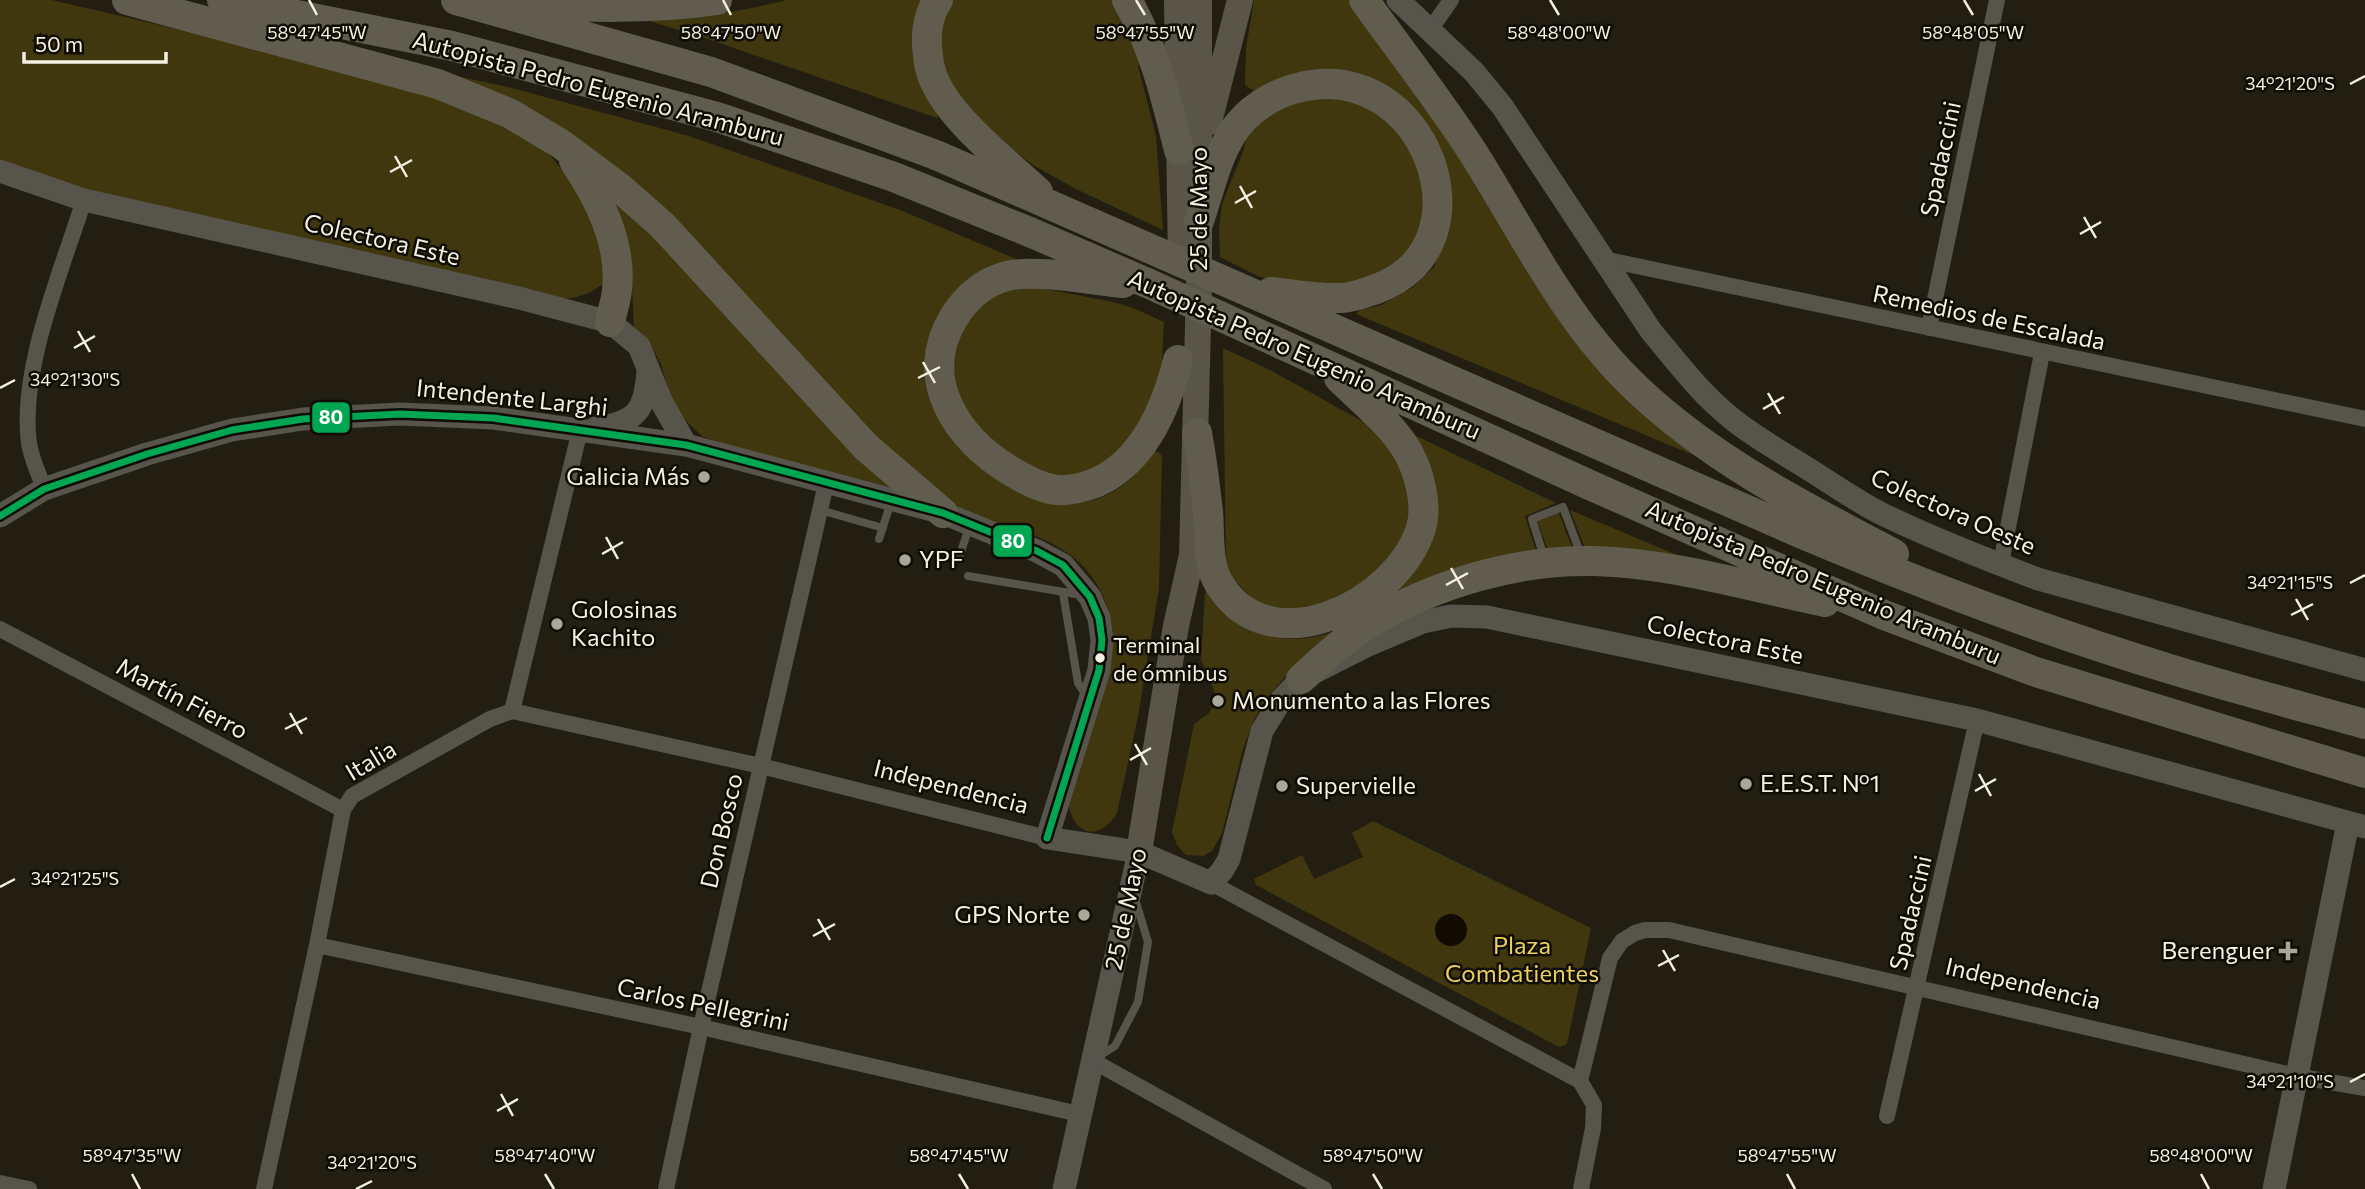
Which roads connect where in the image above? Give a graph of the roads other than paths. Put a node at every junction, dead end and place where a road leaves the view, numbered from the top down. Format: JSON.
{"nodes":[{"id":1,"x":127,"y":0,"type":"edge"},
{"id":2,"x":222,"y":0,"type":"edge"},
{"id":3,"x":717,"y":0,"type":"edge"},
{"id":4,"x":938,"y":0,"type":"edge"},
{"id":5,"x":1127,"y":0,"type":"edge"},
{"id":6,"x":1177,"y":0,"type":"edge"},
{"id":7,"x":1199,"y":0,"type":"edge"},
{"id":8,"x":1240,"y":0,"type":"edge"},
{"id":9,"x":1364,"y":0,"type":"edge"},
{"id":10,"x":1398,"y":0,"type":"edge"},
{"id":11,"x":1451,"y":0,"type":"edge"},
{"id":12,"x":1997,"y":0,"type":"edge"},
{"id":13,"x":462,"y":1,"type":"edge"},
{"id":14,"x":1430,"y":30,"type":"junction"},
{"id":15,"x":561,"y":144,"type":"junction"},
{"id":16,"x":1189,"y":157,"type":"junction"},
{"id":17,"x":0,"y":171,"type":"edge"},
{"id":18,"x":84,"y":200,"type":"junction"},
{"id":19,"x":1054,"y":206,"type":"junction"},
{"id":20,"x":1199,"y":221,"type":"junction"},
{"id":21,"x":1603,"y":260,"type":"junction"},
{"id":22,"x":1154,"y":286,"type":"junction"},
{"id":23,"x":1236,"y":287,"type":"junction"},
{"id":24,"x":610,"y":322,"type":"junction"},
{"id":25,"x":1929,"y":328,"type":"junction"},
{"id":26,"x":2042,"y":353,"type":"junction"},
{"id":27,"x":1178,"y":360,"type":"junction"},
{"id":28,"x":1324,"y":363,"type":"junction"},
{"id":29,"x":648,"y":368,"type":"junction"},
{"id":30,"x":2365,"y":419,"type":"edge"},
{"id":31,"x":580,"y":430,"type":"junction"},
{"id":32,"x":1197,"y":433,"type":"junction"},
{"id":33,"x":686,"y":445,"type":"junction"},
{"id":34,"x":826,"y":484,"type":"junction"},
{"id":35,"x":44,"y":489,"type":"junction"},
{"id":36,"x":892,"y":499,"type":"junction"},
{"id":37,"x":820,"y":510,"type":"junction"},
{"id":38,"x":0,"y":516,"type":"edge"},
{"id":39,"x":956,"y":518,"type":"junction"},
{"id":40,"x":883,"y":528,"type":"junction"},
{"id":41,"x":879,"y":539,"type":"dead end"},
{"id":42,"x":959,"y":558,"type":"dead end"},
{"id":43,"x":1583,"y":562,"type":"junction"},
{"id":44,"x":2001,"y":563,"type":"junction"},
{"id":45,"x":1546,"y":564,"type":"junction"},
{"id":46,"x":968,"y":576,"type":"dead end"},
{"id":47,"x":1063,"y":593,"type":"junction"},
{"id":48,"x":1090,"y":597,"type":"junction"},
{"id":49,"x":1998,"y":612,"type":"junction"},
{"id":50,"x":1884,"y":615,"type":"junction"},
{"id":51,"x":1176,"y":626,"type":"junction"},
{"id":52,"x":0,"y":629,"type":"edge"},
{"id":53,"x":2365,"y":670,"type":"edge"},
{"id":54,"x":1301,"y":679,"type":"junction"},
{"id":55,"x":1089,"y":700,"type":"junction"},
{"id":56,"x":512,"y":711,"type":"junction"},
{"id":57,"x":1977,"y":720,"type":"junction"},
{"id":58,"x":2365,"y":724,"type":"edge"},
{"id":59,"x":761,"y":766,"type":"junction"},
{"id":60,"x":2365,"y":773,"type":"edge"},
{"id":61,"x":343,"y":810,"type":"junction"},
{"id":62,"x":2357,"y":825,"type":"edge"},
{"id":63,"x":1047,"y":838,"type":"junction"},
{"id":64,"x":1139,"y":852,"type":"junction"},
{"id":65,"x":1210,"y":883,"type":"junction"},
{"id":66,"x":1131,"y":886,"type":"junction"},
{"id":67,"x":317,"y":945,"type":"junction"},
{"id":68,"x":1917,"y":986,"type":"junction"},
{"id":69,"x":701,"y":1027,"type":"junction"},
{"id":70,"x":1093,"y":1061,"type":"junction"},
{"id":71,"x":2296,"y":1076,"type":"junction"},
{"id":72,"x":1580,"y":1082,"type":"junction"},
{"id":73,"x":2365,"y":1088,"type":"edge"},
{"id":74,"x":1079,"y":1114,"type":"junction"},
{"id":75,"x":1887,"y":1116,"type":"dead end"},
{"id":76,"x":0,"y":1183,"type":"edge"},
{"id":77,"x":29,"y":1189,"type":"edge"},
{"id":78,"x":264,"y":1189,"type":"edge"},
{"id":79,"x":666,"y":1189,"type":"edge"},
{"id":80,"x":1064,"y":1189,"type":"edge"},
{"id":81,"x":1324,"y":1189,"type":"edge"},
{"id":82,"x":1581,"y":1189,"type":"edge"},
{"id":83,"x":2274,"y":1189,"type":"edge"}],
"edges":[{"from":1,"to":15,"type":"highway"},
{"from":2,"to":22,"type":"highway","name":"Autopista Pedro Eugenio Aramburu"},
{"from":3,"to":13,"type":"highway"},
{"from":4,"to":19,"type":"highway"},
{"from":5,"to":16,"type":"highway"},
{"from":6,"to":16,"type":"main road","name":"25 de Mayo"},
{"from":7,"to":16,"type":"main road","name":"25 de Mayo"},
{"from":8,"to":16,"type":"main road"},
{"from":9,"to":49,"type":"highway"},
{"from":10,"to":14,"type":"street","name":"Colectora Oeste"},
{"from":11,"to":14,"type":"street"},
{"from":12,"to":25,"type":"street","name":"Spadaccini"},
{"from":13,"to":19,"type":"highway","name":"Autopista Pedro Eugenio Aramburu"},
{"from":14,"to":21,"type":"street","name":"Colectora Oeste"},
{"from":15,"to":24,"type":"highway"},
{"from":15,"to":39,"type":"highway"},
{"from":16,"to":20,"type":"main road","name":"25 de Mayo"},
{"from":16,"to":27,"type":"main road","name":"25 de Mayo"},
{"from":17,"to":18,"type":"street","name":"Colectora Este"},
{"from":18,"to":24,"type":"street","name":"Colectora Este"},
{"from":18,"to":35,"type":"street"},
{"from":19,"to":23,"type":"highway","name":"Autopista Pedro Eugenio Aramburu"},
{"from":20,"to":23,"type":"highway"},
{"from":20,"to":32,"type":"main road","name":"25 de Mayo"},
{"from":21,"to":25,"type":"street","name":"Remedios de Escalada"},
{"from":21,"to":44,"type":"street","name":"Colectora Oeste"},
{"from":22,"to":27,"type":"highway"},
{"from":22,"to":28,"type":"highway","name":"Autopista Pedro Eugenio Aramburu"},
{"from":23,"to":49,"type":"highway","name":"Autopista Pedro Eugenio Aramburu"},
{"from":24,"to":29,"type":"street","name":"Colectora Este"},
{"from":25,"to":26,"type":"street","name":"Remedios de Escalada"},
{"from":26,"to":30,"type":"street","name":"Remedios de Escalada"},
{"from":26,"to":44,"type":"street"},
{"from":27,"to":51,"type":"main road","name":"25 de Mayo"},
{"from":28,"to":32,"type":"highway"},
{"from":28,"to":50,"type":"highway","name":"Autopista Pedro Eugenio Aramburu"},
{"from":29,"to":31,"type":"street"},
{"from":29,"to":33,"type":"street","name":"Colectora Este"},
{"from":31,"to":33,"type":"street","name":"Intendente Larghi"},
{"from":31,"to":35,"type":"street","name":"Intendente Larghi"},
{"from":31,"to":56,"type":"street"},
{"from":32,"to":51,"type":"main road","name":"25 de Mayo"},
{"from":33,"to":34,"type":"street","name":"Intendente Larghi"},
{"from":34,"to":36,"type":"street","name":"Intendente Larghi"},
{"from":34,"to":37,"type":"street","name":"Don Bosco"},
{"from":35,"to":38,"type":"street","name":"Intendente Larghi"},
{"from":36,"to":39,"type":"street","name":"Intendente Larghi"},
{"from":36,"to":40,"type":"lane"},
{"from":37,"to":40,"type":"lane"},
{"from":37,"to":59,"type":"street","name":"Don Bosco"},
{"from":39,"to":42,"type":"lane"},
{"from":39,"to":48,"type":"street"},
{"from":40,"to":41,"type":"lane"},
{"from":43,"to":45,"type":"highway"},
{"from":43,"to":45,"type":"lane"},
{"from":43,"to":50,"type":"highway"},
{"from":44,"to":53,"type":"street","name":"Colectora Oeste"},
{"from":45,"to":54,"type":"highway"},
{"from":46,"to":47,"type":"lane"},
{"from":47,"to":48,"type":"lane"},
{"from":47,"to":55,"type":"lane"},
{"from":48,"to":55,"type":"street"},
{"from":49,"to":58,"type":"highway","name":"Autopista Pedro Eugenio Aramburu"},
{"from":50,"to":60,"type":"highway","name":"Autopista Pedro Eugenio Aramburu"},
{"from":51,"to":64,"type":"main road","name":"25 de Mayo"},
{"from":52,"to":61,"type":"street","name":"Martín Fierro"},
{"from":54,"to":57,"type":"street","name":"Colectora Este"},
{"from":54,"to":65,"type":"street","name":"Colectora Este"},
{"from":55,"to":63,"type":"street"},
{"from":56,"to":59,"type":"street","name":"Independencia"},
{"from":56,"to":61,"type":"street","name":"Italia"},
{"from":57,"to":62,"type":"street","name":"Colectora Este"},
{"from":57,"to":68,"type":"street","name":"Spadaccini"},
{"from":59,"to":63,"type":"street","name":"Independencia"},
{"from":59,"to":69,"type":"street","name":"Don Bosco"},
{"from":61,"to":67,"type":"street","name":"Italia"},
{"from":62,"to":71,"type":"street"},
{"from":63,"to":64,"type":"street","name":"Independencia"},
{"from":64,"to":65,"type":"street","name":"Independencia"},
{"from":64,"to":66,"type":"street","name":"25 de Mayo"},
{"from":65,"to":72,"type":"street","name":"Independencia"},
{"from":66,"to":70,"type":"street","name":"25 de Mayo"},
{"from":66,"to":70,"type":"lane"},
{"from":67,"to":69,"type":"street","name":"Carlos Pellegrini"},
{"from":67,"to":78,"type":"street","name":"Italia"},
{"from":68,"to":71,"type":"street","name":"Independencia"},
{"from":68,"to":72,"type":"street","name":"Independencia"},
{"from":68,"to":75,"type":"street","name":"Spadaccini"},
{"from":69,"to":74,"type":"street","name":"Carlos Pellegrini"},
{"from":69,"to":79,"type":"street","name":"Don Bosco"},
{"from":70,"to":74,"type":"street","name":"25 de Mayo"},
{"from":70,"to":81,"type":"street"},
{"from":71,"to":73,"type":"street","name":"Independencia"},
{"from":71,"to":83,"type":"street"},
{"from":72,"to":82,"type":"street"},
{"from":74,"to":80,"type":"street","name":"25 de Mayo"},
{"from":76,"to":77,"type":"street"}]}
